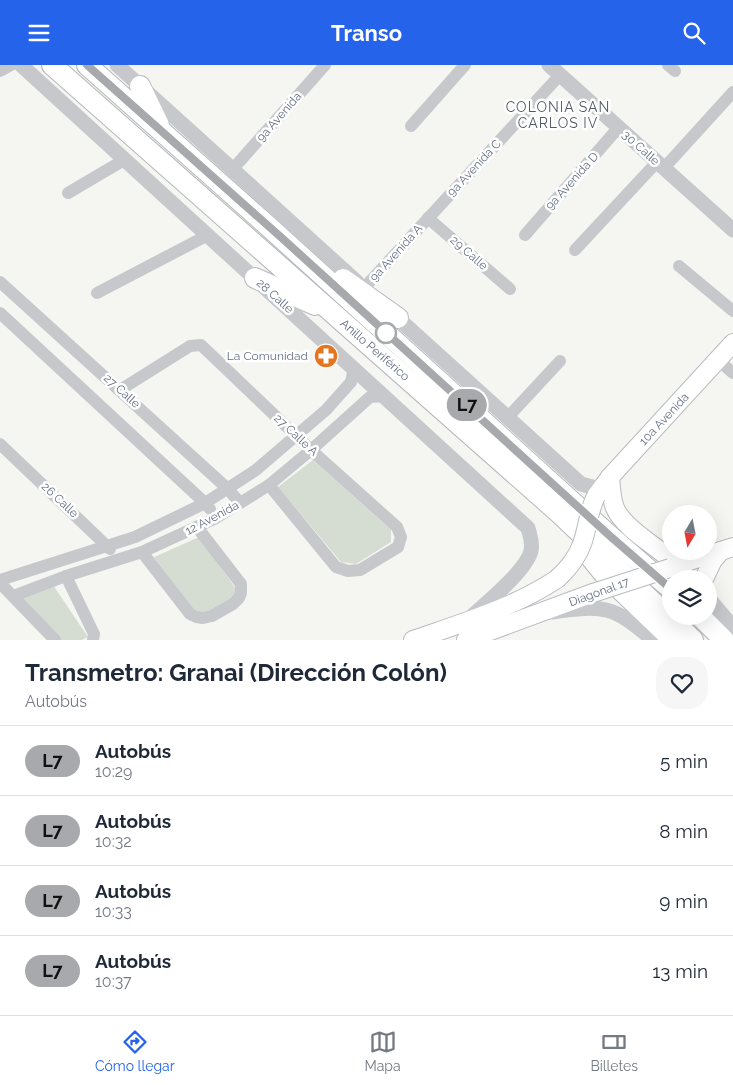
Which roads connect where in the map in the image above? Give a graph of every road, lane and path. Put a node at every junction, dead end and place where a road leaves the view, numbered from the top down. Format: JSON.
{"nodes":[{"id":1,"x":11,"y":65,"type":"edge"},
{"id":2,"x":21,"y":65,"type":"edge"},
{"id":3,"x":52,"y":65,"type":"edge"},
{"id":4,"x":87,"y":65,"type":"edge"},
{"id":5,"x":117,"y":65,"type":"edge"},
{"id":6,"x":325,"y":65,"type":"edge"},
{"id":7,"x":466,"y":65,"type":"edge"},
{"id":8,"x":554,"y":70,"type":"edge"},
{"id":9,"x":0,"y":71,"type":"edge"},
{"id":10,"x":140,"y":86,"type":"junction"},
{"id":11,"x":732,"y":94,"type":"edge"},
{"id":12,"x":411,"y":126,"type":"dead end"},
{"id":13,"x":619,"y":127,"type":"junction"},
{"id":14,"x":163,"y":133,"type":"junction"},
{"id":15,"x":124,"y":160,"type":"junction"},
{"id":16,"x":661,"y":165,"type":"junction"},
{"id":17,"x":232,"y":170,"type":"junction"},
{"id":18,"x":68,"y":193,"type":"dead end"},
{"id":19,"x":428,"y":217,"type":"junction"},
{"id":20,"x":268,"y":226,"type":"junction"},
{"id":21,"x":733,"y":231,"type":"edge"},
{"id":22,"x":208,"y":235,"type":"junction"},
{"id":23,"x":525,"y":235,"type":"dead end"},
{"id":24,"x":575,"y":250,"type":"dead end"},
{"id":25,"x":679,"y":266,"type":"dead end"},
{"id":26,"x":255,"y":278,"type":"junction"},
{"id":27,"x":0,"y":282,"type":"edge"},
{"id":28,"x":364,"y":288,"type":"junction"},
{"id":29,"x":510,"y":289,"type":"dead end"},
{"id":30,"x":98,"y":293,"type":"dead end"},
{"id":31,"x":733,"y":311,"type":"edge"},
{"id":32,"x":0,"y":313,"type":"edge"},
{"id":33,"x":335,"y":315,"type":"junction"},
{"id":34,"x":398,"y":318,"type":"junction"},
{"id":35,"x":733,"y":343,"type":"edge"},
{"id":36,"x":718,"y":360,"type":"junction"},
{"id":37,"x":560,"y":361,"type":"dead end"},
{"id":38,"x":354,"y":368,"type":"junction"},
{"id":39,"x":733,"y":373,"type":"edge"},
{"id":40,"x":120,"y":390,"type":"junction"},
{"id":41,"x":385,"y":396,"type":"junction"},
{"id":42,"x":508,"y":417,"type":"junction"},
{"id":43,"x":296,"y":436,"type":"junction"},
{"id":44,"x":0,"y":444,"type":"edge"},
{"id":45,"x":312,"y":450,"type":"junction"},
{"id":46,"x":268,"y":485,"type":"junction"},
{"id":47,"x":602,"y":487,"type":"junction"},
{"id":48,"x":228,"y":489,"type":"junction"},
{"id":49,"x":205,"y":503,"type":"junction"},
{"id":50,"x":240,"y":503,"type":"junction"},
{"id":51,"x":216,"y":518,"type":"junction"},
{"id":52,"x":197,"y":527,"type":"junction"},
{"id":53,"x":107,"y":545,"type":"junction"},
{"id":54,"x":582,"y":545,"type":"junction"},
{"id":55,"x":727,"y":549,"type":"edge"},
{"id":56,"x":142,"y":552,"type":"junction"},
{"id":57,"x":117,"y":559,"type":"junction"},
{"id":58,"x":679,"y":565,"type":"junction"},
{"id":59,"x":683,"y":570,"type":"edge"},
{"id":60,"x":709,"y":570,"type":"edge"},
{"id":61,"x":66,"y":576,"type":"junction"},
{"id":62,"x":0,"y":581,"type":"edge"},
{"id":63,"x":662,"y":581,"type":"edge"},
{"id":64,"x":13,"y":596,"type":"junction"},
{"id":65,"x":717,"y":608,"type":"edge"},
{"id":66,"x":538,"y":614,"type":"junction"},
{"id":67,"x":466,"y":622,"type":"junction"},
{"id":68,"x":709,"y":625,"type":"edge"},
{"id":69,"x":733,"y":627,"type":"edge"},
{"id":70,"x":94,"y":637,"type":"edge"},
{"id":71,"x":474,"y":638,"type":"edge"},
{"id":72,"x":55,"y":640,"type":"edge"},
{"id":73,"x":413,"y":640,"type":"edge"},
{"id":74,"x":653,"y":640,"type":"edge"},
{"id":75,"x":673,"y":640,"type":"edge"},
{"id":76,"x":692,"y":640,"type":"edge"},
{"id":77,"x":724,"y":640,"type":"edge"}],
"edges":[{"from":1,"to":9,"type":"street"},
{"from":2,"to":15,"type":"street","name":"28 Calle"},
{"from":3,"to":33,"type":"highway","name":"Anillo Periférico"},
{"from":4,"to":14,"type":"highway","name":"Anillo Periférico"},
{"from":5,"to":10,"type":"street"},
{"from":6,"to":17,"type":"street","name":"9a Avenida"},
{"from":7,"to":12,"type":"street"},
{"from":8,"to":13,"type":"street","name":"30 Calle"},
{"from":8,"to":19,"type":"street","name":"9a Avenida C"},
{"from":10,"to":14,"type":"highway"},
{"from":10,"to":17,"type":"street"},
{"from":11,"to":16,"type":"street"},
{"from":13,"to":16,"type":"street","name":"30 Calle"},
{"from":13,"to":23,"type":"street","name":"9a Avenida D"},
{"from":14,"to":20,"type":"highway","name":"Anillo Periférico"},
{"from":15,"to":18,"type":"street"},
{"from":15,"to":22,"type":"street","name":"28 Calle"},
{"from":16,"to":21,"type":"street","name":"30 Calle"},
{"from":16,"to":24,"type":"street"},
{"from":17,"to":28,"type":"street"},
{"from":19,"to":28,"type":"street","name":"9a Avenida A"},
{"from":19,"to":29,"type":"street","name":"29 Calle"},
{"from":20,"to":34,"type":"highway"},
{"from":20,"to":63,"type":"highway","name":"Anillo Periférico"},
{"from":22,"to":26,"type":"street","name":"28 Calle"},
{"from":22,"to":30,"type":"street"},
{"from":25,"to":31,"type":"street"},
{"from":26,"to":33,"type":"highway"},
{"from":26,"to":38,"type":"street","name":"28 Calle"},
{"from":27,"to":40,"type":"street","name":"27 Calle"},
{"from":28,"to":34,"type":"street"},
{"from":32,"to":49,"type":"street","name":"27 Calle"},
{"from":33,"to":76,"type":"highway","name":"Anillo Periférico"},
{"from":34,"to":42,"type":"street"},
{"from":35,"to":36,"type":"main road","name":"10a Avenida"},
{"from":36,"to":39,"type":"street"},
{"from":36,"to":47,"type":"main road","name":"10a Avenida"},
{"from":37,"to":42,"type":"street"},
{"from":38,"to":41,"type":"street","name":"28 Calle"},
{"from":38,"to":43,"type":"street","name":"12 Avenida"},
{"from":40,"to":43,"type":"street","name":"27 Calle A"},
{"from":40,"to":48,"type":"street","name":"27 Calle"},
{"from":41,"to":45,"type":"street","name":"12 Avenida"},
{"from":41,"to":67,"type":"street","name":"28 Calle"},
{"from":42,"to":47,"type":"street"},
{"from":43,"to":45,"type":"street","name":"27 Calle A"},
{"from":43,"to":48,"type":"street","name":"12 Avenida"},
{"from":44,"to":53,"type":"street","name":"26 Calle"},
{"from":45,"to":46,"type":"street","name":"12 Avenida"},
{"from":45,"to":46,"type":"street","name":"27 Calle A"},
{"from":46,"to":50,"type":"street","name":"12 Avenida"},
{"from":47,"to":54,"type":"main road","bridge":true},
{"from":47,"to":58,"type":"main road"},
{"from":48,"to":49,"type":"street","name":"12 Avenida"},
{"from":48,"to":50,"type":"street","name":"27 Calle"},
{"from":49,"to":51,"type":"street","name":"27 Calle"},
{"from":49,"to":53,"type":"street","name":"12 Avenida"},
{"from":50,"to":51,"type":"street","name":"12 Avenida"},
{"from":51,"to":52,"type":"street","name":"12 Avenida"},
{"from":52,"to":56,"type":"street","name":"12 Avenida"},
{"from":52,"to":56,"type":"street"},
{"from":53,"to":57,"type":"street","name":"26 Calle"},
{"from":53,"to":62,"type":"street","name":"12 Avenida"},
{"from":54,"to":67,"type":"main road","bridge":true},
{"from":54,"to":75,"type":"highway"},
{"from":55,"to":58,"type":"main road","name":"Diagonal 17"},
{"from":55,"to":60,"type":"main road"},
{"from":56,"to":57,"type":"street","name":"12 Avenida"},
{"from":57,"to":61,"type":"street","name":"12 Avenida"},
{"from":58,"to":59,"type":"street"},
{"from":58,"to":66,"type":"main road","name":"Diagonal 17","bridge":true},
{"from":61,"to":64,"type":"street","name":"12 Avenida"},
{"from":61,"to":70,"type":"street"},
{"from":62,"to":64,"type":"street"},
{"from":64,"to":72,"type":"street"},
{"from":65,"to":69,"type":"street"},
{"from":66,"to":71,"type":"main road","name":"Diagonal 17"},
{"from":66,"to":74,"type":"street"},
{"from":67,"to":73,"type":"main road"},
{"from":68,"to":77,"type":"highway"}]}
